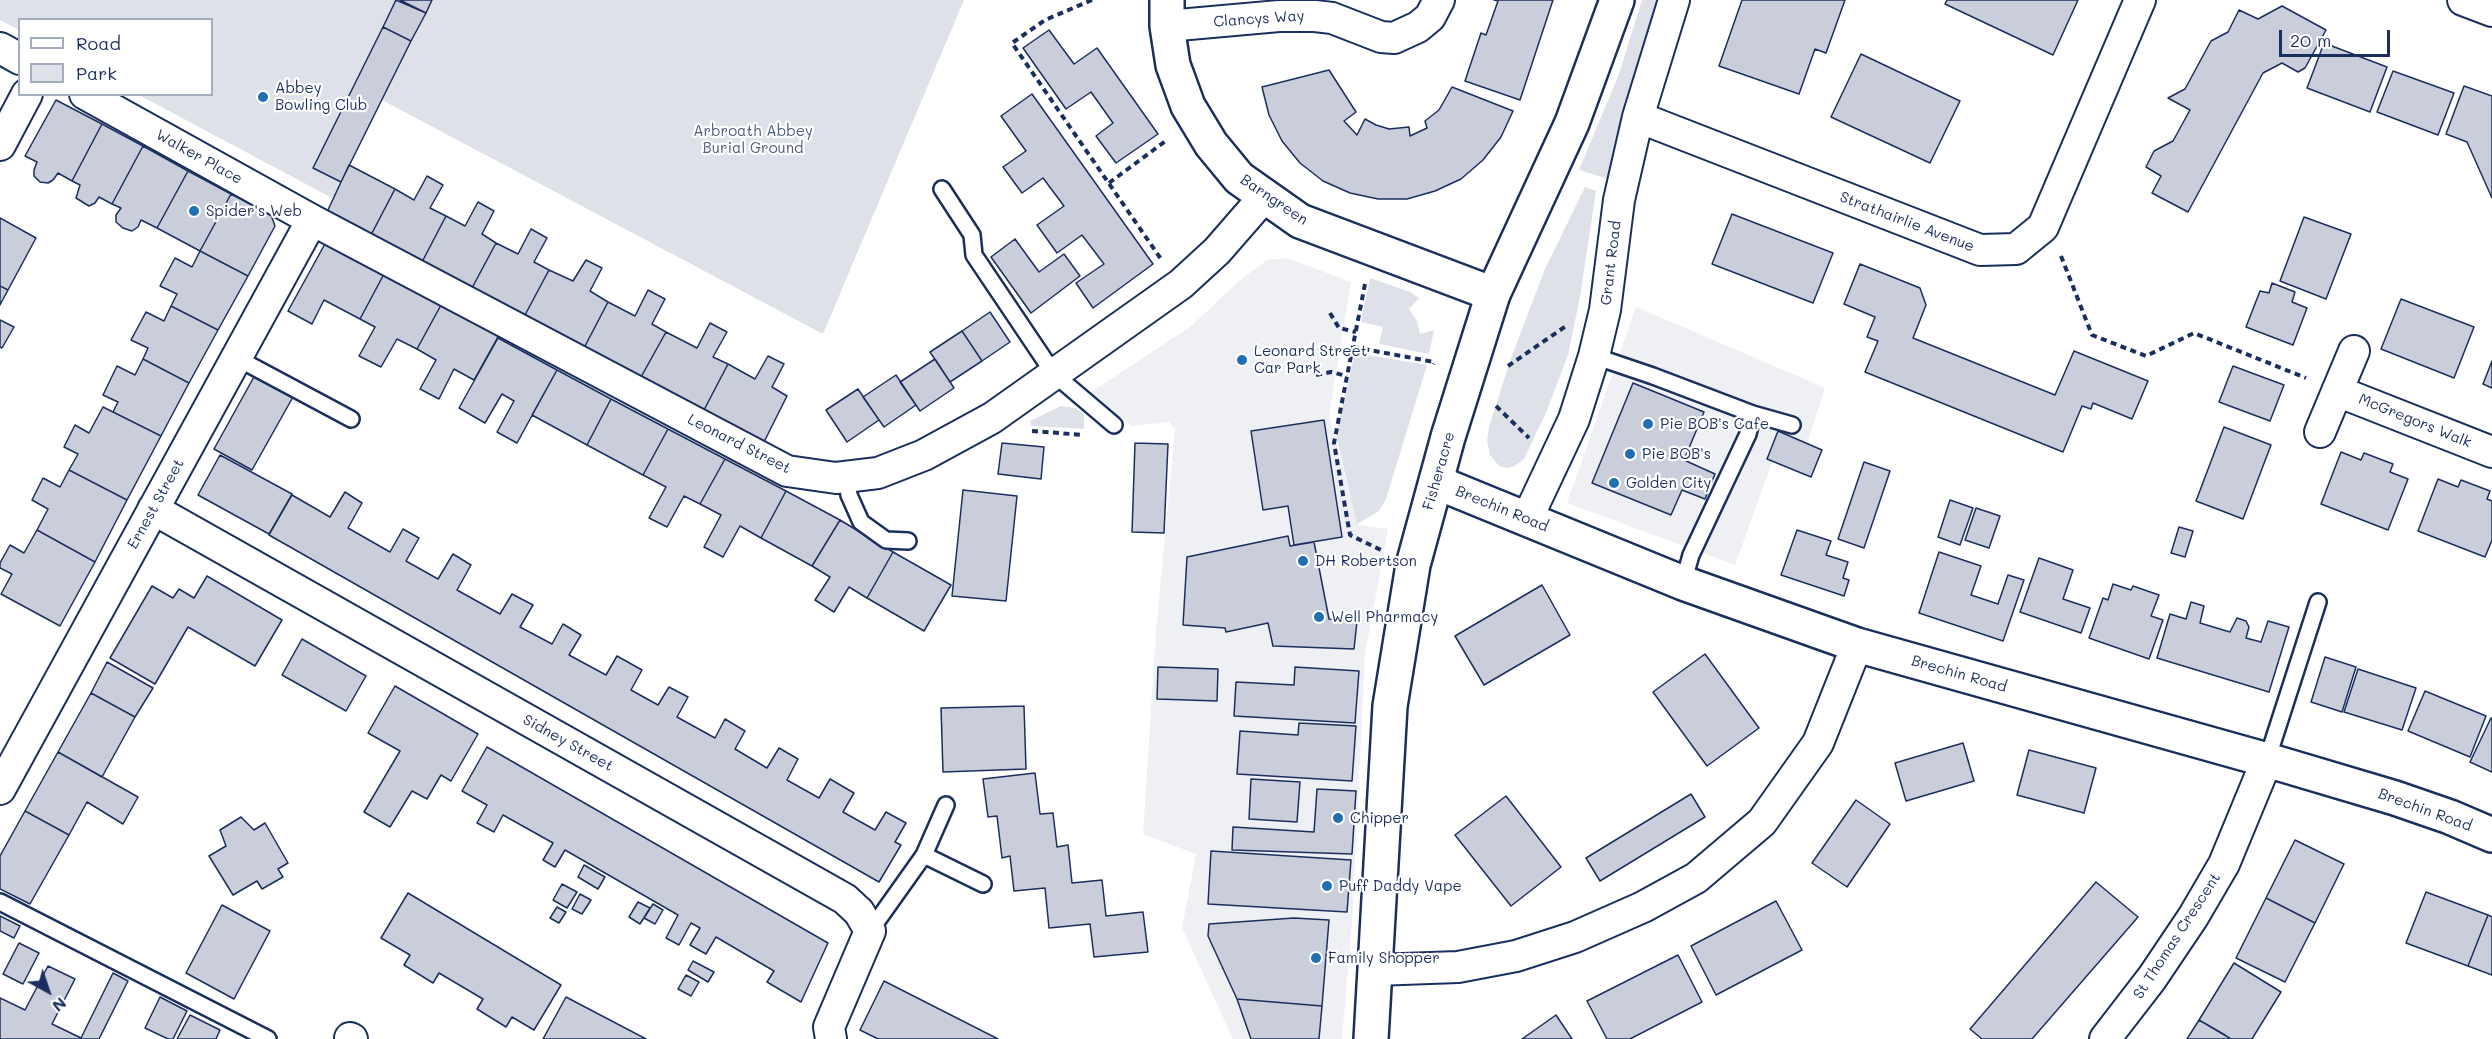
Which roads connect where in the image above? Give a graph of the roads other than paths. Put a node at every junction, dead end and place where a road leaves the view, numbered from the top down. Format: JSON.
{"nodes":[{"id":1,"x":1439,"y":0,"type":"edge"},
{"id":2,"x":1617,"y":0,"type":"edge"},
{"id":3,"x":1674,"y":0,"type":"edge"},
{"id":4,"x":2140,"y":0,"type":"edge"},
{"id":5,"x":2463,"y":0,"type":"edge"},
{"id":6,"x":2492,"y":11,"type":"edge"},
{"id":7,"x":1167,"y":13,"type":"edge"},
{"id":8,"x":0,"y":48,"type":"edge"},
{"id":9,"x":18,"y":58,"type":"edge"},
{"id":10,"x":26,"y":96,"type":"edge"},
{"id":11,"x":89,"y":96,"type":"edge"},
{"id":12,"x":1638,"y":117,"type":"junction"},
{"id":13,"x":0,"y":145,"type":"edge"},
{"id":14,"x":942,"y":189,"type":"dead end"},
{"id":15,"x":1264,"y":197,"type":"junction"},
{"id":16,"x":312,"y":220,"type":"junction"},
{"id":17,"x":1493,"y":294,"type":"junction"},
{"id":18,"x":2354,"y":351,"type":"dead end"},
{"id":19,"x":1594,"y":356,"type":"junction"},
{"id":20,"x":235,"y":357,"type":"junction"},
{"id":21,"x":1054,"y":374,"type":"junction"},
{"id":22,"x":2337,"y":391,"type":"junction"},
{"id":23,"x":1753,"y":414,"type":"junction"},
{"id":24,"x":351,"y":419,"type":"dead end"},
{"id":25,"x":1114,"y":425,"type":"road end"},
{"id":26,"x":1792,"y":425,"type":"dead end"},
{"id":27,"x":2320,"y":432,"type":"dead end"},
{"id":28,"x":2492,"y":452,"type":"edge"},
{"id":29,"x":846,"y":477,"type":"junction"},
{"id":30,"x":1436,"y":482,"type":"junction"},
{"id":31,"x":153,"y":509,"type":"junction"},
{"id":32,"x":1527,"y":519,"type":"junction"},
{"id":33,"x":908,"y":541,"type":"dead end"},
{"id":34,"x":1683,"y":583,"type":"junction"},
{"id":35,"x":2318,"y":602,"type":"dead end"},
{"id":36,"x":1857,"y":645,"type":"junction"},
{"id":37,"x":2266,"y":760,"type":"junction"},
{"id":38,"x":0,"y":789,"type":"edge"},
{"id":39,"x":946,"y":806,"type":"dead end"},
{"id":40,"x":2492,"y":836,"type":"edge"},
{"id":41,"x":924,"y":855,"type":"junction"},
{"id":42,"x":982,"y":884,"type":"dead end"},
{"id":43,"x":0,"y":902,"type":"edge"},
{"id":44,"x":870,"y":931,"type":"junction"},
{"id":45,"x":1375,"y":970,"type":"junction"},
{"id":46,"x":268,"y":1039,"type":"edge"},
{"id":47,"x":831,"y":1039,"type":"edge"},
{"id":48,"x":1371,"y":1039,"type":"edge"},
{"id":49,"x":2105,"y":1039,"type":"edge"}],
"edges":[{"from":1,"to":7,"type":"street","name":"Clancys Way"},
{"from":2,"to":17,"type":"street","name":"Fisheracre"},
{"from":3,"to":12,"type":"street","name":"Grant Road"},
{"from":4,"to":12,"type":"street","name":"Strathairlie Avenue"},
{"from":5,"to":6,"type":"street"},
{"from":7,"to":15,"type":"street","name":"Barngreen"},
{"from":8,"to":9,"type":"street"},
{"from":10,"to":13,"type":"street"},
{"from":11,"to":16,"type":"street","name":"Walker Place"},
{"from":12,"to":19,"type":"street","name":"Grant Road"},
{"from":14,"to":21,"type":"lane"},
{"from":15,"to":17,"type":"street","name":"Barngreen"},
{"from":15,"to":21,"type":"street","name":"Leonard Street"},
{"from":16,"to":20,"type":"street","name":"Ernest Street"},
{"from":16,"to":29,"type":"street","name":"Leonard Street"},
{"from":17,"to":30,"type":"street","name":"Fisheracre"},
{"from":18,"to":22,"type":"street"},
{"from":19,"to":23,"type":"lane"},
{"from":19,"to":32,"type":"street","name":"Grant Road"},
{"from":20,"to":24,"type":"lane"},
{"from":20,"to":31,"type":"street","name":"Ernest Street"},
{"from":21,"to":25,"type":"lane"},
{"from":21,"to":29,"type":"street","name":"Leonard Street"},
{"from":22,"to":27,"type":"street"},
{"from":22,"to":28,"type":"street","name":"McGregors Walk"},
{"from":23,"to":26,"type":"lane"},
{"from":23,"to":34,"type":"lane"},
{"from":29,"to":33,"type":"lane"},
{"from":30,"to":32,"type":"street","name":"Brechin Road"},
{"from":30,"to":45,"type":"street","name":"Fisheracre"},
{"from":31,"to":38,"type":"street","name":"Ernest Street"},
{"from":31,"to":44,"type":"street","name":"Sidney Street"},
{"from":32,"to":34,"type":"street","name":"Brechin Road"},
{"from":34,"to":36,"type":"street","name":"Brechin Road"},
{"from":35,"to":37,"type":"lane"},
{"from":36,"to":37,"type":"street","name":"Brechin Road"},
{"from":36,"to":45,"type":"street"},
{"from":37,"to":40,"type":"street","name":"Brechin Road"},
{"from":37,"to":49,"type":"street","name":"St Thomas Crescent"},
{"from":39,"to":41,"type":"lane"},
{"from":41,"to":42,"type":"lane"},
{"from":41,"to":44,"type":"lane"},
{"from":43,"to":46,"type":"lane"},
{"from":44,"to":47,"type":"street"},
{"from":45,"to":48,"type":"street","name":"Fisheracre"}]}
